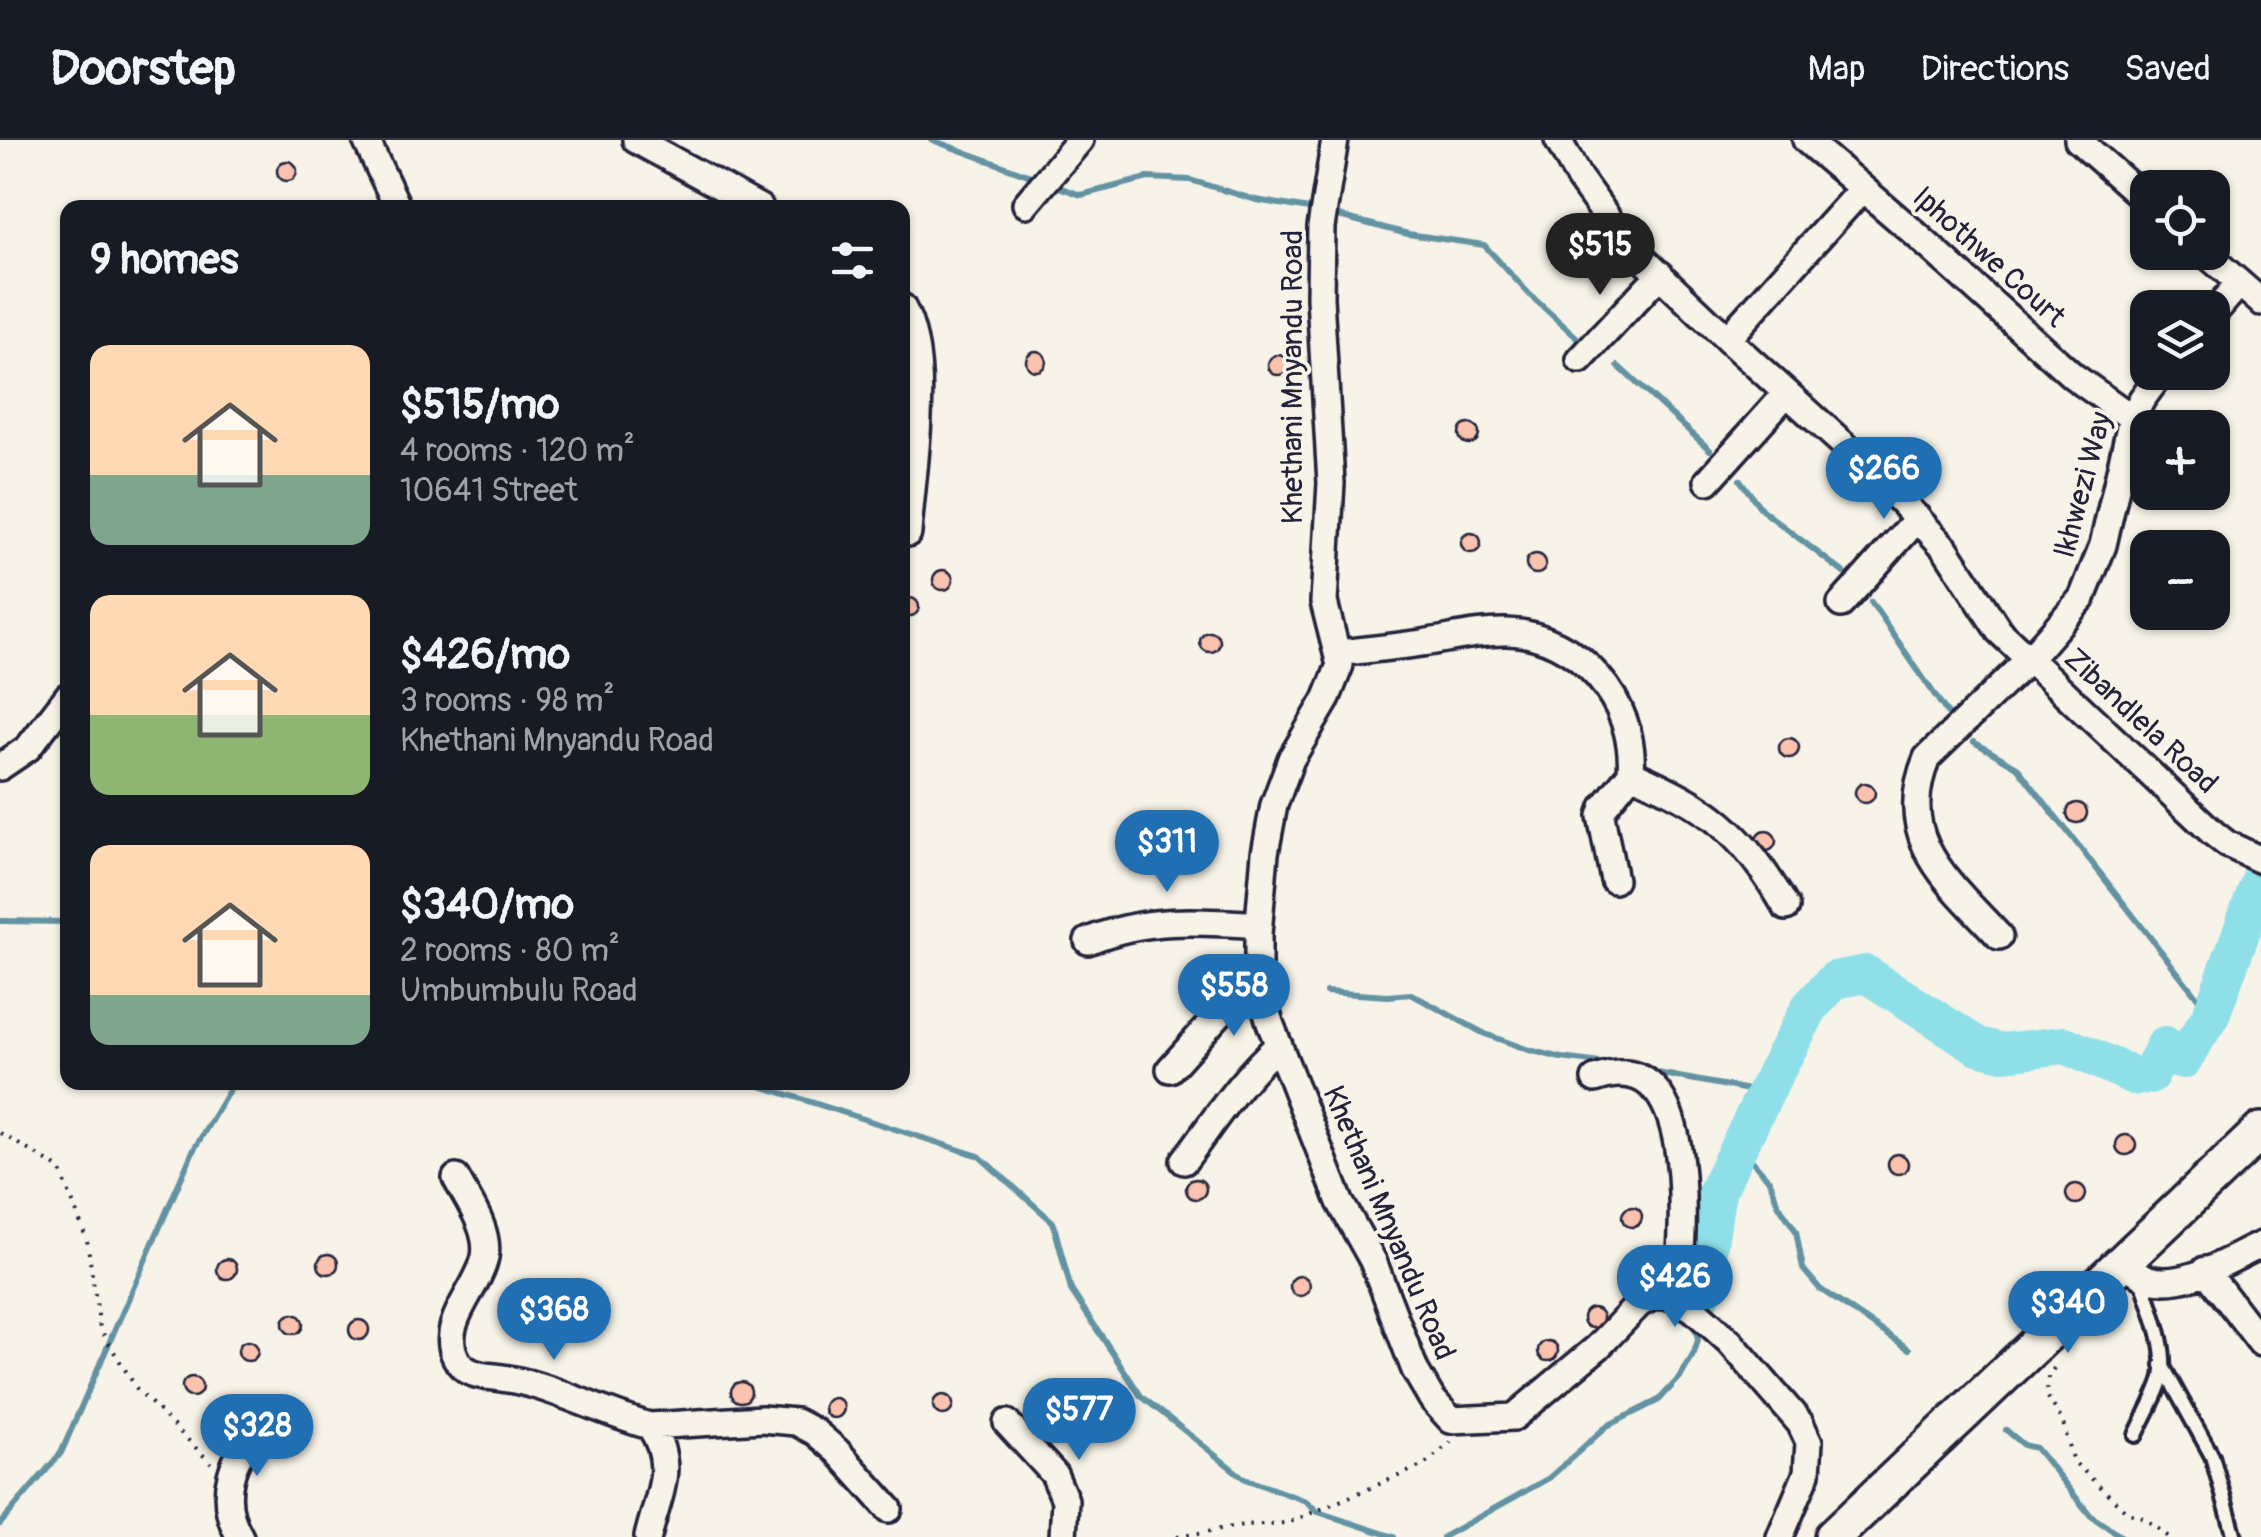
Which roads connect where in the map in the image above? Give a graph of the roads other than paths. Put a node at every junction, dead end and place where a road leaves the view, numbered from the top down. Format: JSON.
{"nodes":[{"id":1,"x":366,"y":140,"type":"edge"},
{"id":2,"x":636,"y":140,"type":"edge"},
{"id":3,"x":1080,"y":140,"type":"edge"},
{"id":4,"x":1335,"y":140,"type":"edge"},
{"id":5,"x":1558,"y":140,"type":"edge"},
{"id":6,"x":1806,"y":140,"type":"edge"},
{"id":7,"x":2078,"y":140,"type":"edge"},
{"id":8,"x":2130,"y":186,"type":"edge"},
{"id":9,"x":1862,"y":189,"type":"junction"},
{"id":10,"x":394,"y":200,"type":"edge"},
{"id":11,"x":745,"y":200,"type":"edge"},
{"id":12,"x":1026,"y":204,"type":"dead end"},
{"id":13,"x":2224,"y":270,"type":"edge"},
{"id":14,"x":1660,"y":274,"type":"junction"},
{"id":15,"x":2240,"y":284,"type":"junction"},
{"id":16,"x":2230,"y":295,"type":"edge"},
{"id":17,"x":2261,"y":302,"type":"edge"},
{"id":18,"x":910,"y":322,"type":"edge"},
{"id":19,"x":1727,"y":340,"type":"junction"},
{"id":20,"x":1580,"y":360,"type":"dead end"},
{"id":21,"x":1786,"y":394,"type":"junction"},
{"id":22,"x":2130,"y":417,"type":"edge"},
{"id":23,"x":2130,"y":427,"type":"edge"},
{"id":24,"x":1708,"y":482,"type":"dead end"},
{"id":25,"x":910,"y":501,"type":"edge"},
{"id":26,"x":1918,"y":518,"type":"junction"},
{"id":27,"x":1841,"y":604,"type":"dead end"},
{"id":28,"x":1338,"y":653,"type":"junction"},
{"id":29,"x":2028,"y":660,"type":"junction"},
{"id":30,"x":60,"y":706,"type":"edge"},
{"id":31,"x":0,"y":766,"type":"edge"},
{"id":32,"x":1631,"y":773,"type":"junction"},
{"id":33,"x":2261,"y":860,"type":"edge"},
{"id":34,"x":1614,"y":880,"type":"dead end"},
{"id":35,"x":1786,"y":907,"type":"dead end"},
{"id":36,"x":1259,"y":925,"type":"junction"},
{"id":37,"x":1999,"y":936,"type":"dead end"},
{"id":38,"x":1088,"y":940,"type":"dead end"},
{"id":39,"x":1257,"y":972,"type":"junction"},
{"id":40,"x":1279,"y":1046,"type":"junction"},
{"id":41,"x":1170,"y":1068,"type":"dead end"},
{"id":42,"x":1595,"y":1079,"type":"dead end"},
{"id":43,"x":2261,"y":1131,"type":"edge"},
{"id":44,"x":1184,"y":1161,"type":"dead end"},
{"id":45,"x":456,"y":1178,"type":"dead end"},
{"id":46,"x":2261,"y":1245,"type":"edge"},
{"id":47,"x":2132,"y":1268,"type":"junction"},
{"id":48,"x":2204,"y":1270,"type":"junction"},
{"id":49,"x":1678,"y":1298,"type":"junction"},
{"id":50,"x":2261,"y":1344,"type":"edge"},
{"id":51,"x":2162,"y":1364,"type":"junction"},
{"id":52,"x":263,"y":1422,"type":"dead end"},
{"id":53,"x":1007,"y":1423,"type":"dead end"},
{"id":54,"x":650,"y":1426,"type":"junction"},
{"id":55,"x":2136,"y":1434,"type":"dead end"},
{"id":56,"x":889,"y":1509,"type":"dead end"},
{"id":57,"x":240,"y":1537,"type":"edge"},
{"id":58,"x":648,"y":1537,"type":"edge"},
{"id":59,"x":1063,"y":1537,"type":"edge"},
{"id":60,"x":1780,"y":1537,"type":"edge"},
{"id":61,"x":1833,"y":1537,"type":"edge"},
{"id":62,"x":2235,"y":1537,"type":"edge"}],
"edges":[{"from":1,"to":10,"type":"street"},
{"from":2,"to":11,"type":"street"},
{"from":3,"to":12,"type":"street"},
{"from":4,"to":28,"type":"street","name":"Khethani Mnyandu Road"},
{"from":5,"to":14,"type":"street","name":"Zibandlela Road"},
{"from":6,"to":9,"type":"street","name":"Iphothwe Court"},
{"from":7,"to":8,"type":"street"},
{"from":9,"to":19,"type":"street"},
{"from":9,"to":22,"type":"street","name":"Iphothwe Court"},
{"from":13,"to":15,"type":"street"},
{"from":14,"to":19,"type":"street","name":"Zibandlela Road"},
{"from":14,"to":20,"type":"street"},
{"from":15,"to":16,"type":"street"},
{"from":15,"to":17,"type":"street"},
{"from":18,"to":25,"type":"street"},
{"from":19,"to":21,"type":"street","name":"Zibandlela Road"},
{"from":21,"to":24,"type":"street"},
{"from":21,"to":26,"type":"street","name":"Zibandlela Road"},
{"from":23,"to":29,"type":"street","name":"Ikhwezi Way"},
{"from":26,"to":27,"type":"street"},
{"from":26,"to":29,"type":"street","name":"Zibandlela Road"},
{"from":28,"to":32,"type":"street"},
{"from":28,"to":36,"type":"street","name":"Khethani Mnyandu Road"},
{"from":29,"to":33,"type":"street","name":"Zibandlela Road"},
{"from":29,"to":37,"type":"street","name":"Zibandlela Road"},
{"from":30,"to":31,"type":"street"},
{"from":32,"to":34,"type":"street"},
{"from":32,"to":35,"type":"street"},
{"from":36,"to":38,"type":"street"},
{"from":36,"to":39,"type":"street","name":"Khethani Mnyandu Road"},
{"from":39,"to":40,"type":"street","name":"Khethani Mnyandu Road"},
{"from":39,"to":41,"type":"street"},
{"from":40,"to":44,"type":"street"},
{"from":40,"to":49,"type":"street","name":"Khethani Mnyandu Road"},
{"from":42,"to":49,"type":"street"},
{"from":43,"to":47,"type":"main road"},
{"from":45,"to":54,"type":"street"},
{"from":46,"to":48,"type":"street"},
{"from":47,"to":48,"type":"street"},
{"from":47,"to":51,"type":"lane"},
{"from":47,"to":61,"type":"main road"},
{"from":48,"to":50,"type":"street"},
{"from":49,"to":60,"type":"street"},
{"from":51,"to":55,"type":"lane"},
{"from":51,"to":62,"type":"lane"},
{"from":52,"to":57,"type":"street"},
{"from":53,"to":59,"type":"street"},
{"from":54,"to":56,"type":"street"},
{"from":54,"to":58,"type":"street"}]}
